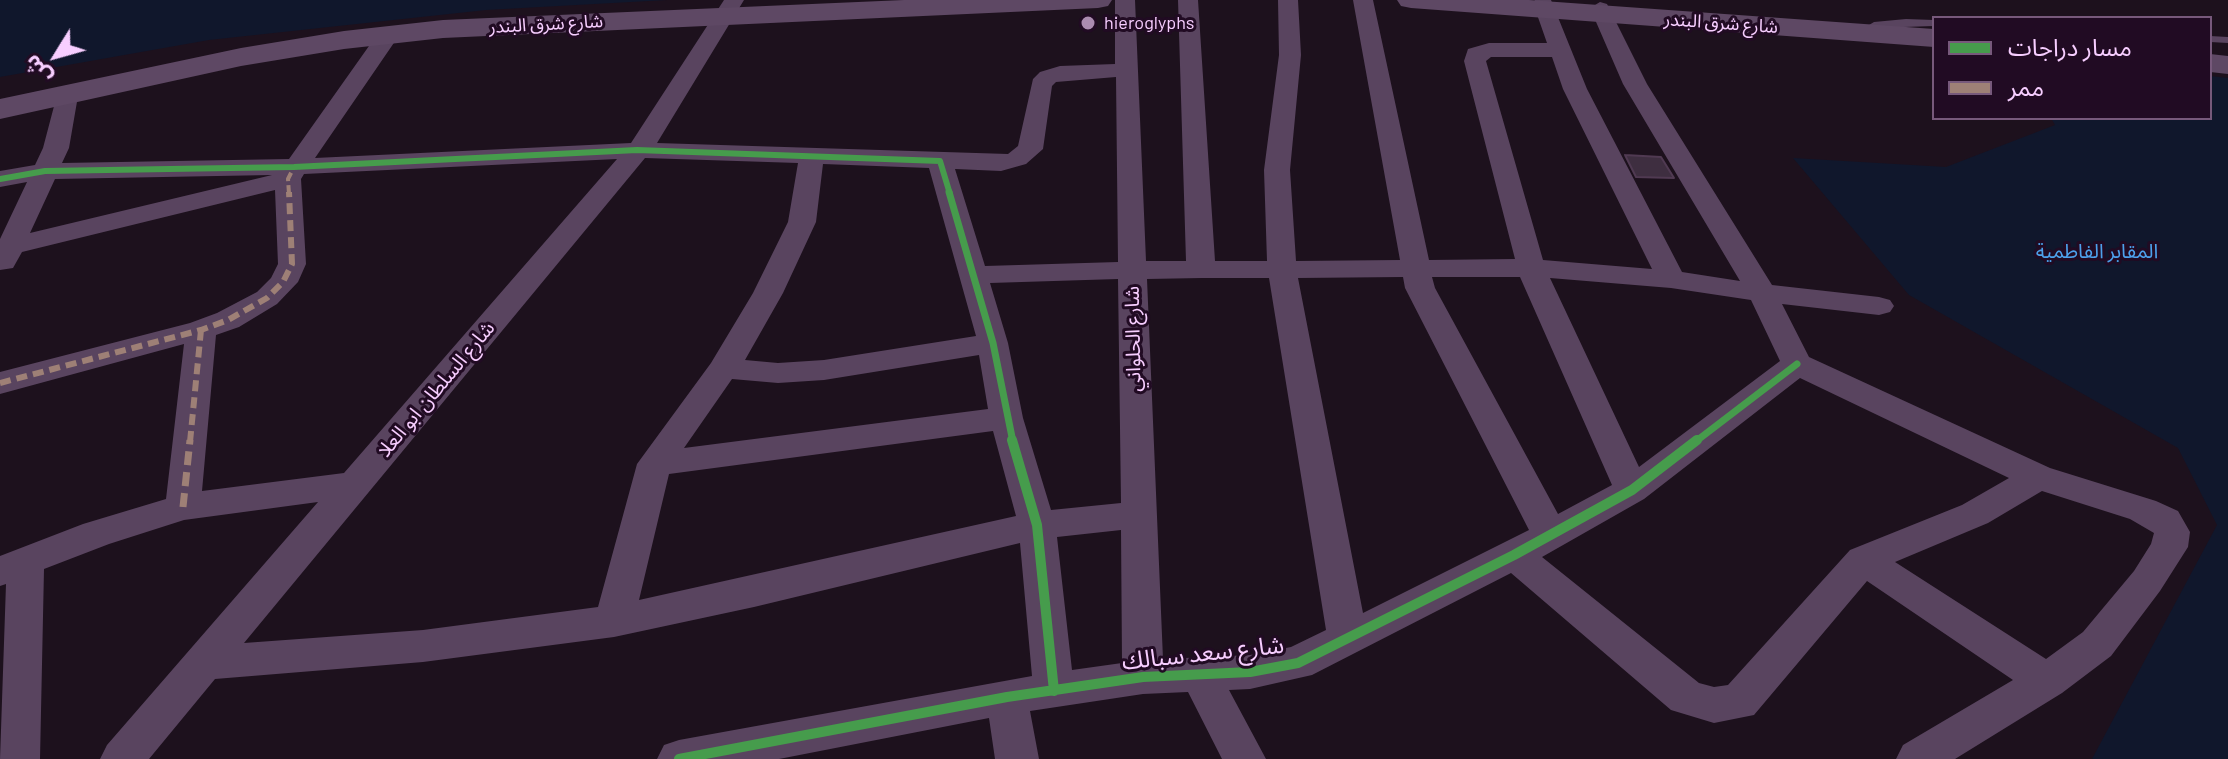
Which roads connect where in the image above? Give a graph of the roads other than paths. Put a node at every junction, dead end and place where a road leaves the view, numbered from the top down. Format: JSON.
{"nodes":[{"id":1,"x":856,"y":0,"type":"edge"},
{"id":2,"x":1098,"y":0,"type":"edge"},
{"id":3,"x":1125,"y":0,"type":"edge"},
{"id":4,"x":1188,"y":0,"type":"edge"},
{"id":5,"x":1288,"y":0,"type":"edge"},
{"id":6,"x":1363,"y":0,"type":"edge"},
{"id":7,"x":1411,"y":0,"type":"edge"},
{"id":8,"x":1509,"y":0,"type":"edge"},
{"id":9,"x":1459,"y":2,"type":"edge"},
{"id":10,"x":729,"y":7,"type":"edge"},
{"id":11,"x":1545,"y":7,"type":"junction"},
{"id":12,"x":1602,"y":11,"type":"junction"},
{"id":13,"x":1831,"y":27,"type":"junction"},
{"id":14,"x":1930,"y":31,"type":"edge"},
{"id":15,"x":389,"y":34,"type":"junction"},
{"id":16,"x":1562,"y":50,"type":"junction"},
{"id":17,"x":1127,"y":70,"type":"junction"},
{"id":18,"x":120,"y":78,"type":"junction"},
{"id":19,"x":69,"y":88,"type":"junction"},
{"id":20,"x":0,"y":95,"type":"edge"},
{"id":21,"x":0,"y":109,"type":"edge"},
{"id":22,"x":637,"y":150,"type":"junction"},
{"id":23,"x":811,"y":159,"type":"junction"},
{"id":24,"x":940,"y":161,"type":"junction"},
{"id":25,"x":45,"y":171,"type":"junction"},
{"id":26,"x":291,"y":173,"type":"junction"},
{"id":27,"x":0,"y":179,"type":"edge"},
{"id":28,"x":3,"y":255,"type":"edge"},
{"id":29,"x":1531,"y":268,"type":"junction"},
{"id":30,"x":1414,"y":269,"type":"junction"},
{"id":31,"x":1132,"y":270,"type":"junction"},
{"id":32,"x":1201,"y":270,"type":"junction"},
{"id":33,"x":1282,"y":271,"type":"junction"},
{"id":34,"x":975,"y":275,"type":"junction"},
{"id":35,"x":1671,"y":279,"type":"junction"},
{"id":36,"x":1762,"y":293,"type":"junction"},
{"id":37,"x":1879,"y":306,"type":"dead end"},
{"id":38,"x":201,"y":330,"type":"junction"},
{"id":39,"x":993,"y":343,"type":"junction"},
{"id":40,"x":1797,"y":364,"type":"junction"},
{"id":41,"x":724,"y":368,"type":"junction"},
{"id":42,"x":0,"y":383,"type":"edge"},
{"id":43,"x":1006,"y":418,"type":"junction"},
{"id":44,"x":654,"y":464,"type":"junction"},
{"id":45,"x":2038,"y":477,"type":"junction"},
{"id":46,"x":356,"y":484,"type":"junction"},
{"id":47,"x":1632,"y":490,"type":"junction"},
{"id":48,"x":183,"y":507,"type":"junction"},
{"id":49,"x":1136,"y":515,"type":"junction"},
{"id":50,"x":1037,"y":525,"type":"junction"},
{"id":51,"x":1551,"y":536,"type":"junction"},
{"id":52,"x":1514,"y":555,"type":"junction"},
{"id":53,"x":1863,"y":560,"type":"junction"},
{"id":54,"x":13,"y":565,"type":"edge"},
{"id":55,"x":614,"y":621,"type":"junction"},
{"id":56,"x":1348,"y":640,"type":"junction"},
{"id":57,"x":204,"y":663,"type":"junction"},
{"id":58,"x":1199,"y":674,"type":"junction"},
{"id":59,"x":1143,"y":677,"type":"junction"},
{"id":60,"x":2047,"y":681,"type":"junction"},
{"id":61,"x":1054,"y":691,"type":"junction"},
{"id":62,"x":1007,"y":697,"type":"junction"},
{"id":63,"x":834,"y":744,"type":"edge"},
{"id":64,"x":18,"y":759,"type":"edge"},
{"id":65,"x":122,"y":759,"type":"edge"},
{"id":66,"x":679,"y":759,"type":"edge"},
{"id":67,"x":1017,"y":759,"type":"edge"},
{"id":68,"x":1244,"y":759,"type":"edge"},
{"id":69,"x":1918,"y":759,"type":"edge"}],
"edges":[{"from":1,"to":10,"type":"main road","name":"شارع شرق البندر"},
{"from":2,"to":10,"type":"main road","name":"شارع شرق البندر"},
{"from":3,"to":17,"type":"street","name":"شارع الحلواني"},
{"from":4,"to":32,"type":"street"},
{"from":5,"to":33,"type":"street"},
{"from":6,"to":30,"type":"street"},
{"from":7,"to":9,"type":"main road","name":"شارع شرق البندر"},
{"from":8,"to":11,"type":"main road","name":"شارع شرق البندر"},
{"from":9,"to":11,"type":"main road","name":"شارع شرق البندر"},
{"from":10,"to":15,"type":"main road","name":"شارع شرق البندر"},
{"from":10,"to":18,"type":"main road","name":"شارع شرق البندر"},
{"from":10,"to":22,"type":"street","name":"شارع السلطان ابو العلا"},
{"from":11,"to":12,"type":"main road","name":"شارع شرق البندر"},
{"from":11,"to":16,"type":"street"},
{"from":12,"to":13,"type":"main road","name":"شارع شرق البندر"},
{"from":12,"to":36,"type":"street"},
{"from":13,"to":14,"type":"main road","name":"شارع شرق البندر"},
{"from":13,"to":14,"type":"main road","name":"شارع شرق البندر"},
{"from":15,"to":18,"type":"main road","name":"شارع شرق البندر"},
{"from":15,"to":26,"type":"street"},
{"from":16,"to":29,"type":"street"},
{"from":16,"to":35,"type":"street"},
{"from":17,"to":24,"type":"street"},
{"from":17,"to":31,"type":"street","name":"شارع الحلواني"},
{"from":18,"to":19,"type":"main road","name":"شارع شرق البندر"},
{"from":19,"to":20,"type":"main road","name":"شارع شرق البندر"},
{"from":19,"to":21,"type":"main road","name":"شارع شرق البندر"},
{"from":19,"to":25,"type":"street"},
{"from":22,"to":23,"type":"street"},
{"from":22,"to":26,"type":"street"},
{"from":22,"to":46,"type":"street","name":"شارع السلطان ابو العلا"},
{"from":23,"to":24,"type":"street"},
{"from":23,"to":41,"type":"street"},
{"from":24,"to":34,"type":"street"},
{"from":25,"to":26,"type":"street"},
{"from":25,"to":27,"type":"street"},
{"from":25,"to":28,"type":"street"},
{"from":26,"to":28,"type":"street"},
{"from":26,"to":38,"type":"street"},
{"from":29,"to":30,"type":"street"},
{"from":29,"to":35,"type":"street"},
{"from":29,"to":47,"type":"street"},
{"from":30,"to":33,"type":"street"},
{"from":30,"to":51,"type":"street"},
{"from":31,"to":32,"type":"street"},
{"from":31,"to":34,"type":"street"},
{"from":31,"to":49,"type":"street","name":"شارع الحلواني"},
{"from":32,"to":33,"type":"street"},
{"from":33,"to":56,"type":"street"},
{"from":34,"to":39,"type":"street"},
{"from":35,"to":36,"type":"street"},
{"from":36,"to":37,"type":"street"},
{"from":36,"to":40,"type":"street"},
{"from":38,"to":42,"type":"street"},
{"from":38,"to":48,"type":"street"},
{"from":39,"to":41,"type":"street"},
{"from":39,"to":43,"type":"street"},
{"from":40,"to":45,"type":"street"},
{"from":40,"to":47,"type":"street","name":"شارع سعد سبالك"},
{"from":41,"to":44,"type":"street"},
{"from":43,"to":44,"type":"street"},
{"from":43,"to":50,"type":"street"},
{"from":44,"to":55,"type":"street"},
{"from":45,"to":53,"type":"street"},
{"from":45,"to":60,"type":"street"},
{"from":46,"to":48,"type":"street"},
{"from":46,"to":57,"type":"street","name":"شارع السلطان ابو العلا"},
{"from":47,"to":51,"type":"street","name":"شارع سعد سبالك"},
{"from":48,"to":54,"type":"street"},
{"from":49,"to":50,"type":"street"},
{"from":49,"to":59,"type":"street","name":"شارع الحلواني"},
{"from":50,"to":55,"type":"street"},
{"from":50,"to":61,"type":"street"},
{"from":51,"to":52,"type":"street","name":"شارع سعد سبالك"},
{"from":52,"to":53,"type":"street"},
{"from":52,"to":56,"type":"street","name":"شارع سعد سبالك"},
{"from":53,"to":60,"type":"street"},
{"from":54,"to":64,"type":"street"},
{"from":55,"to":57,"type":"street"},
{"from":56,"to":58,"type":"street","name":"شارع سعد سبالك"},
{"from":57,"to":65,"type":"street","name":"شارع السلطان ابو العلا"},
{"from":58,"to":59,"type":"street","name":"شارع سعد سبالك"},
{"from":58,"to":68,"type":"street"},
{"from":59,"to":61,"type":"street","name":"شارع سعد سبالك"},
{"from":60,"to":69,"type":"street"},
{"from":61,"to":62,"type":"street","name":"شارع سعد سبالك"},
{"from":62,"to":63,"type":"street","name":"شارع سعد سبالك"},
{"from":62,"to":67,"type":"street"},
{"from":63,"to":66,"type":"street","name":"شارع سعد سبالك"}]}
